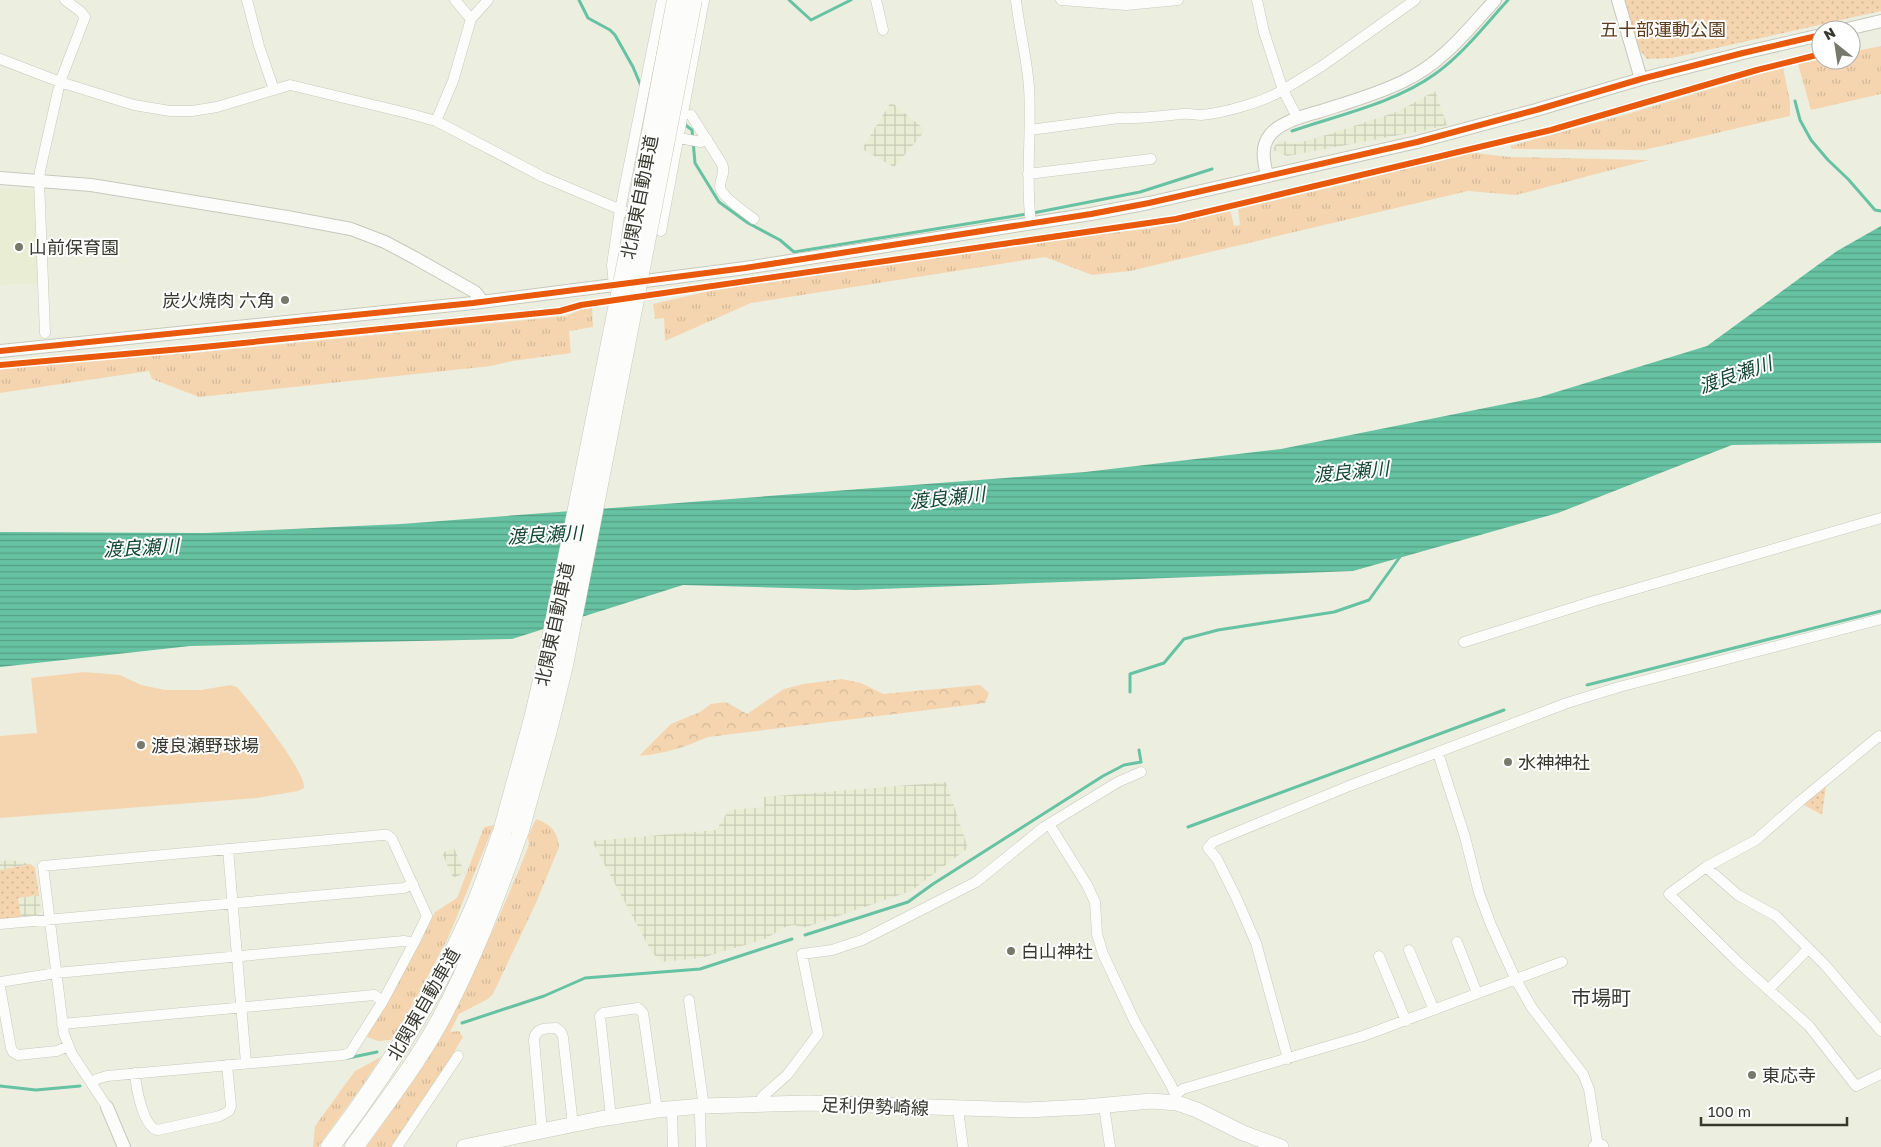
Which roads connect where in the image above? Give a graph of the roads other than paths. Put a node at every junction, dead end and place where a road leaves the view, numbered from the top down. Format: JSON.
{"nodes":[{"id":1,"x":64,"y":0,"type":"edge"},
{"id":2,"x":247,"y":0,"type":"edge"},
{"id":3,"x":455,"y":0,"type":"edge"},
{"id":4,"x":488,"y":0,"type":"edge"},
{"id":5,"x":662,"y":0,"type":"edge"},
{"id":6,"x":676,"y":0,"type":"edge"},
{"id":7,"x":694,"y":0,"type":"edge"},
{"id":8,"x":704,"y":0,"type":"edge"},
{"id":9,"x":876,"y":0,"type":"edge"},
{"id":10,"x":1016,"y":0,"type":"edge"},
{"id":11,"x":1061,"y":0,"type":"edge"},
{"id":12,"x":1178,"y":0,"type":"edge"},
{"id":13,"x":1257,"y":0,"type":"edge"},
{"id":14,"x":1416,"y":0,"type":"edge"},
{"id":15,"x":1495,"y":0,"type":"edge"},
{"id":16,"x":1618,"y":0,"type":"edge"},
{"id":17,"x":471,"y":19,"type":"junction"},
{"id":18,"x":1881,"y":21,"type":"edge"},
{"id":19,"x":1861,"y":26,"type":"edge"},
{"id":20,"x":884,"y":30,"type":"dead end"},
{"id":21,"x":1811,"y":37,"type":"edge"},
{"id":22,"x":0,"y":59,"type":"edge"},
{"id":23,"x":1640,"y":79,"type":"junction"},
{"id":24,"x":60,"y":82,"type":"junction"},
{"id":25,"x":274,"y":90,"type":"junction"},
{"id":26,"x":1283,"y":90,"type":"junction"},
{"id":27,"x":691,"y":115,"type":"dead end"},
{"id":28,"x":1298,"y":119,"type":"junction"},
{"id":29,"x":436,"y":121,"type":"junction"},
{"id":30,"x":1030,"y":130,"type":"junction"},
{"id":31,"x":679,"y":138,"type":"junction"},
{"id":32,"x":707,"y":139,"type":"junction"},
{"id":33,"x":1151,"y":159,"type":"dead end"},
{"id":34,"x":1028,"y":174,"type":"junction"},
{"id":35,"x":1267,"y":176,"type":"junction"},
{"id":36,"x":0,"y":178,"type":"edge"},
{"id":37,"x":39,"y":180,"type":"junction"},
{"id":38,"x":620,"y":210,"type":"junction"},
{"id":39,"x":754,"y":220,"type":"dead end"},
{"id":40,"x":1031,"y":224,"type":"junction"},
{"id":41,"x":614,"y":285,"type":"junction"},
{"id":42,"x":482,"y":302,"type":"junction"},
{"id":43,"x":45,"y":332,"type":"dead end"},
{"id":44,"x":0,"y":351,"type":"edge"},
{"id":45,"x":1881,"y":518,"type":"edge"},
{"id":46,"x":1881,"y":619,"type":"edge"},
{"id":47,"x":1464,"y":642,"type":"dead end"},
{"id":48,"x":1881,"y":737,"type":"edge"},
{"id":49,"x":1438,"y":753,"type":"junction"},
{"id":50,"x":1141,"y":772,"type":"dead end"},
{"id":51,"x":1049,"y":824,"type":"junction"},
{"id":52,"x":511,"y":831,"type":"junction"},
{"id":53,"x":228,"y":849,"type":"junction"},
{"id":54,"x":1706,"y":867,"type":"junction"},
{"id":55,"x":413,"y":884,"type":"junction"},
{"id":56,"x":232,"y":904,"type":"junction"},
{"id":57,"x":50,"y":920,"type":"junction"},
{"id":58,"x":0,"y":924,"type":"edge"},
{"id":59,"x":1457,"y":942,"type":"dead end"},
{"id":60,"x":414,"y":943,"type":"junction"},
{"id":61,"x":1808,"y":949,"type":"junction"},
{"id":62,"x":1408,"y":950,"type":"dead end"},
{"id":63,"x":1380,"y":956,"type":"dead end"},
{"id":64,"x":237,"y":957,"type":"junction"},
{"id":65,"x":1562,"y":962,"type":"dead end"},
{"id":66,"x":56,"y":973,"type":"junction"},
{"id":67,"x":1515,"y":978,"type":"junction"},
{"id":68,"x":0,"y":982,"type":"edge"},
{"id":69,"x":0,"y":987,"type":"edge"},
{"id":70,"x":1768,"y":990,"type":"junction"},
{"id":71,"x":1477,"y":993,"type":"junction"},
{"id":72,"x":689,"y":1000,"type":"dead end"},
{"id":73,"x":383,"y":1001,"type":"junction"},
{"id":74,"x":242,"y":1007,"type":"junction"},
{"id":75,"x":1434,"y":1010,"type":"junction"},
{"id":76,"x":1406,"y":1021,"type":"junction"},
{"id":77,"x":62,"y":1024,"type":"junction"},
{"id":78,"x":1881,"y":1032,"type":"edge"},
{"id":79,"x":68,"y":1046,"type":"junction"},
{"id":80,"x":458,"y":1056,"type":"dead end"},
{"id":81,"x":1288,"y":1059,"type":"junction"},
{"id":82,"x":246,"y":1063,"type":"junction"},
{"id":83,"x":227,"y":1065,"type":"junction"},
{"id":84,"x":135,"y":1073,"type":"junction"},
{"id":85,"x":1881,"y":1074,"type":"edge"},
{"id":86,"x":92,"y":1083,"type":"junction"},
{"id":87,"x":1177,"y":1099,"type":"junction"},
{"id":88,"x":761,"y":1104,"type":"junction"},
{"id":89,"x":702,"y":1106,"type":"junction"},
{"id":90,"x":1104,"y":1106,"type":"junction"},
{"id":91,"x":107,"y":1107,"type":"joint"},
{"id":92,"x":959,"y":1109,"type":"junction"},
{"id":93,"x":664,"y":1110,"type":"junction"},
{"id":94,"x":612,"y":1117,"type":"junction"},
{"id":95,"x":573,"y":1125,"type":"junction"},
{"id":96,"x":542,"y":1131,"type":"junction"},
{"id":97,"x":1272,"y":1145,"type":"edge"},
{"id":98,"x":124,"y":1147,"type":"edge"},
{"id":99,"x":330,"y":1147,"type":"edge"},
{"id":100,"x":354,"y":1147,"type":"edge"},
{"id":101,"x":397,"y":1147,"type":"edge"},
{"id":102,"x":464,"y":1147,"type":"edge"},
{"id":103,"x":673,"y":1147,"type":"edge"},
{"id":104,"x":701,"y":1147,"type":"edge"},
{"id":105,"x":963,"y":1147,"type":"edge"},
{"id":106,"x":1110,"y":1147,"type":"edge"},
{"id":107,"x":1598,"y":1147,"type":"edge"}],
"edges":[{"from":1,"to":24,"type":"street"},
{"from":2,"to":25,"type":"street"},
{"from":3,"to":17,"type":"street"},
{"from":4,"to":17,"type":"street"},
{"from":5,"to":38,"type":"street"},
{"from":6,"to":52,"type":"highway","name":"北関東自動車道","bridge":true},
{"from":7,"to":52,"type":"highway","name":"北関東自動車道","bridge":true},
{"from":8,"to":31,"type":"street"},
{"from":9,"to":20,"type":"street"},
{"from":10,"to":30,"type":"street"},
{"from":11,"to":12,"type":"street"},
{"from":13,"to":26,"type":"street"},
{"from":14,"to":26,"type":"street"},
{"from":15,"to":28,"type":"street"},
{"from":16,"to":23,"type":"street"},
{"from":17,"to":29,"type":"street"},
{"from":18,"to":19,"type":"street"},
{"from":21,"to":23,"type":"street"},
{"from":22,"to":24,"type":"street"},
{"from":23,"to":35,"type":"street"},
{"from":24,"to":25,"type":"street"},
{"from":24,"to":37,"type":"street"},
{"from":25,"to":29,"type":"street"},
{"from":26,"to":28,"type":"street"},
{"from":26,"to":30,"type":"street"},
{"from":27,"to":32,"type":"street"},
{"from":28,"to":35,"type":"street"},
{"from":29,"to":38,"type":"street"},
{"from":30,"to":34,"type":"street"},
{"from":31,"to":32,"type":"street"},
{"from":31,"to":38,"type":"street"},
{"from":32,"to":39,"type":"street"},
{"from":33,"to":34,"type":"street"},
{"from":34,"to":40,"type":"street"},
{"from":35,"to":40,"type":"street"},
{"from":36,"to":37,"type":"street"},
{"from":37,"to":42,"type":"street"},
{"from":37,"to":43,"type":"street"},
{"from":38,"to":41,"type":"street"},
{"from":40,"to":41,"type":"street"},
{"from":41,"to":42,"type":"street"},
{"from":42,"to":44,"type":"street"},
{"from":45,"to":47,"type":"street"},
{"from":46,"to":49,"type":"street"},
{"from":48,"to":54,"type":"street"},
{"from":49,"to":67,"type":"street"},
{"from":49,"to":81,"type":"street"},
{"from":50,"to":51,"type":"street"},
{"from":51,"to":87,"type":"street"},
{"from":51,"to":88,"type":"street"},
{"from":52,"to":99,"type":"highway","name":"北関東自動車道"},
{"from":52,"to":100,"type":"highway","name":"北関東自動車道"},
{"from":53,"to":55,"type":"street"},
{"from":53,"to":56,"type":"street"},
{"from":53,"to":57,"type":"street"},
{"from":54,"to":61,"type":"street"},
{"from":54,"to":70,"type":"street"},
{"from":55,"to":56,"type":"street"},
{"from":55,"to":60,"type":"street"},
{"from":56,"to":57,"type":"street"},
{"from":56,"to":64,"type":"street"},
{"from":57,"to":58,"type":"street"},
{"from":57,"to":66,"type":"street"},
{"from":59,"to":71,"type":"street"},
{"from":60,"to":64,"type":"street"},
{"from":60,"to":73,"type":"street"},
{"from":61,"to":70,"type":"street"},
{"from":61,"to":78,"type":"street"},
{"from":62,"to":75,"type":"street"},
{"from":63,"to":76,"type":"street"},
{"from":64,"to":66,"type":"street"},
{"from":64,"to":74,"type":"street"},
{"from":65,"to":67,"type":"street"},
{"from":66,"to":68,"type":"street"},
{"from":66,"to":77,"type":"street"},
{"from":67,"to":71,"type":"street"},
{"from":67,"to":107,"type":"street"},
{"from":69,"to":79,"type":"street"},
{"from":70,"to":85,"type":"street"},
{"from":71,"to":75,"type":"street"},
{"from":72,"to":89,"type":"street"},
{"from":73,"to":74,"type":"street"},
{"from":73,"to":82,"type":"street"},
{"from":74,"to":77,"type":"street"},
{"from":74,"to":82,"type":"street"},
{"from":75,"to":76,"type":"street"},
{"from":76,"to":81,"type":"street"},
{"from":77,"to":79,"type":"street"},
{"from":79,"to":86,"type":"street"},
{"from":80,"to":101,"type":"street"},
{"from":81,"to":87,"type":"street"},
{"from":82,"to":83,"type":"street"},
{"from":83,"to":84,"type":"street"},
{"from":83,"to":84,"type":"street"},
{"from":84,"to":86,"type":"street"},
{"from":86,"to":91,"type":"street"},
{"from":87,"to":90,"type":"main road","name":"足利伊勢崎線"},
{"from":87,"to":97,"type":"main road","name":"足利伊勢崎線"},
{"from":88,"to":89,"type":"main road","name":"足利伊勢崎線"},
{"from":88,"to":92,"type":"main road","name":"足利伊勢崎線"},
{"from":89,"to":93,"type":"main road","name":"足利伊勢崎線"},
{"from":89,"to":104,"type":"street"},
{"from":90,"to":92,"type":"main road","name":"足利伊勢崎線"},
{"from":90,"to":106,"type":"street"},
{"from":91,"to":98,"type":"street"},
{"from":92,"to":105,"type":"street"},
{"from":93,"to":94,"type":"main road","name":"足利伊勢崎線"},
{"from":93,"to":94,"type":"street"},
{"from":93,"to":103,"type":"street"},
{"from":94,"to":95,"type":"main road","name":"足利伊勢崎線"},
{"from":95,"to":96,"type":"main road","name":"足利伊勢崎線"},
{"from":95,"to":96,"type":"street"},
{"from":96,"to":102,"type":"main road","name":"足利伊勢崎線"}]}
